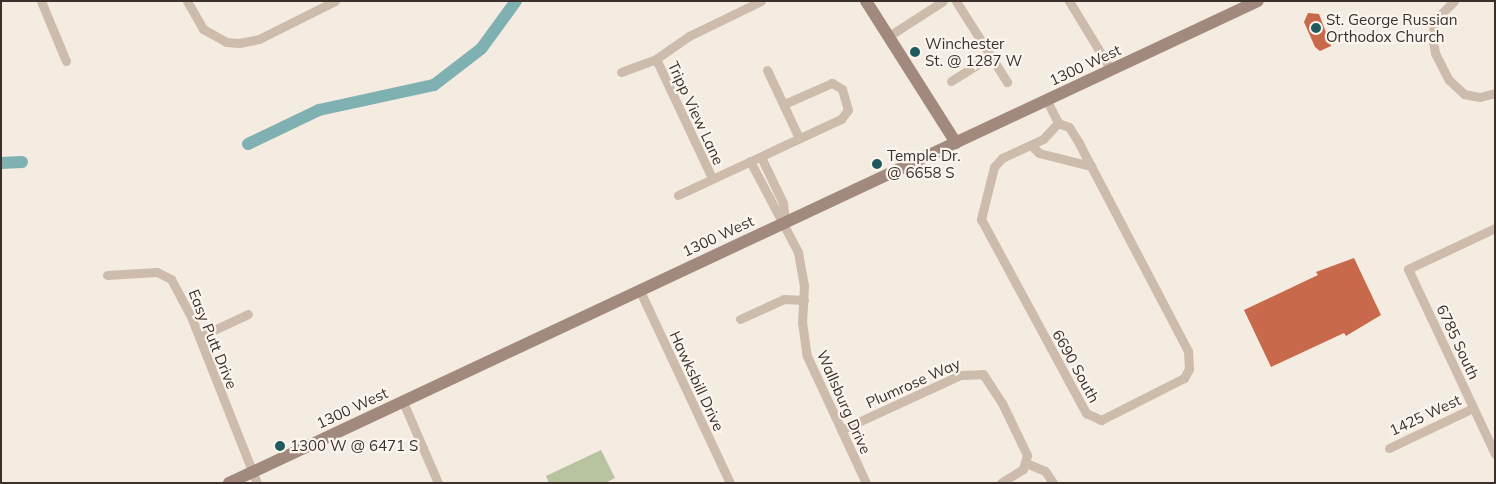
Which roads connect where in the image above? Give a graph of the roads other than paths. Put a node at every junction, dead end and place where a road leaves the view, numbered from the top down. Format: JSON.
{"nodes":[{"id":1,"x":41,"y":1,"type":"edge"},
{"id":2,"x":187,"y":1,"type":"edge"},
{"id":3,"x":335,"y":1,"type":"edge"},
{"id":4,"x":761,"y":1,"type":"edge"},
{"id":5,"x":866,"y":1,"type":"edge"},
{"id":6,"x":943,"y":1,"type":"edge"},
{"id":7,"x":956,"y":1,"type":"edge"},
{"id":8,"x":1069,"y":1,"type":"edge"},
{"id":9,"x":1258,"y":1,"type":"edge"},
{"id":10,"x":1454,"y":1,"type":"edge"},
{"id":11,"x":889,"y":36,"type":"junction"},
{"id":12,"x":990,"y":56,"type":"junction"},
{"id":13,"x":656,"y":59,"type":"junction"},
{"id":14,"x":66,"y":60,"type":"dead end"},
{"id":15,"x":767,"y":70,"type":"dead end"},
{"id":16,"x":1111,"y":70,"type":"junction"},
{"id":17,"x":621,"y":72,"type":"dead end"},
{"id":18,"x":951,"y":81,"type":"dead end"},
{"id":19,"x":1007,"y":82,"type":"dead end"},
{"id":20,"x":1495,"y":92,"type":"edge"},
{"id":21,"x":1047,"y":101,"type":"junction"},
{"id":22,"x":784,"y":104,"type":"junction"},
{"id":23,"x":1058,"y":123,"type":"junction"},
{"id":24,"x":800,"y":138,"type":"junction"},
{"id":25,"x":956,"y":143,"type":"junction"},
{"id":26,"x":1031,"y":145,"type":"junction"},
{"id":27,"x":761,"y":157,"type":"junction"},
{"id":28,"x":750,"y":161,"type":"junction"},
{"id":29,"x":1091,"y":166,"type":"junction"},
{"id":30,"x":712,"y":178,"type":"junction"},
{"id":31,"x":678,"y":195,"type":"dead end"},
{"id":32,"x":785,"y":223,"type":"junction"},
{"id":33,"x":1495,"y":228,"type":"edge"},
{"id":34,"x":107,"y":275,"type":"dead end"},
{"id":35,"x":640,"y":291,"type":"junction"},
{"id":36,"x":804,"y":300,"type":"junction"},
{"id":37,"x":248,"y":314,"type":"dead end"},
{"id":38,"x":740,"y":319,"type":"dead end"},
{"id":39,"x":199,"y":337,"type":"junction"},
{"id":40,"x":403,"y":402,"type":"junction"},
{"id":41,"x":1473,"y":408,"type":"junction"},
{"id":42,"x":841,"y":430,"type":"junction"},
{"id":43,"x":1389,"y":448,"type":"dead end"},
{"id":44,"x":1495,"y":454,"type":"edge"},
{"id":45,"x":1026,"y":463,"type":"junction"},
{"id":46,"x":256,"y":477,"type":"edge"},
{"id":47,"x":229,"y":483,"type":"edge"},
{"id":48,"x":438,"y":483,"type":"edge"},
{"id":49,"x":730,"y":483,"type":"edge"},
{"id":50,"x":866,"y":483,"type":"edge"},
{"id":51,"x":1001,"y":483,"type":"edge"},
{"id":52,"x":1053,"y":483,"type":"edge"}],
"edges":[{"from":1,"to":14,"type":"street"},
{"from":2,"to":3,"type":"street"},
{"from":4,"to":13,"type":"street","name":"Tripp View Lane"},
{"from":5,"to":11,"type":"street"},
{"from":6,"to":11,"type":"street"},
{"from":7,"to":12,"type":"street"},
{"from":8,"to":16,"type":"street"},
{"from":9,"to":16,"type":"street","name":"1300 West"},
{"from":10,"to":20,"type":"street"},
{"from":11,"to":25,"type":"street"},
{"from":12,"to":18,"type":"street"},
{"from":12,"to":19,"type":"street"},
{"from":13,"to":17,"type":"street"},
{"from":13,"to":30,"type":"street","name":"Tripp View Lane"},
{"from":15,"to":22,"type":"street"},
{"from":16,"to":21,"type":"street","name":"1300 West"},
{"from":21,"to":23,"type":"street","name":"6690 South"},
{"from":21,"to":25,"type":"street","name":"1300 West"},
{"from":22,"to":24,"type":"street"},
{"from":22,"to":24,"type":"street"},
{"from":23,"to":26,"type":"street","name":"6690 South"},
{"from":23,"to":29,"type":"street","name":"6690 South"},
{"from":24,"to":27,"type":"street"},
{"from":25,"to":32,"type":"street","name":"1300 West"},
{"from":26,"to":29,"type":"street"},
{"from":26,"to":29,"type":"street","name":"6690 South"},
{"from":27,"to":28,"type":"street"},
{"from":27,"to":32,"type":"street"},
{"from":28,"to":30,"type":"street"},
{"from":28,"to":32,"type":"street"},
{"from":30,"to":31,"type":"street"},
{"from":32,"to":35,"type":"street","name":"1300 West"},
{"from":32,"to":36,"type":"street","name":"Wallsburg Drive"},
{"from":33,"to":41,"type":"street","name":"6785 South"},
{"from":34,"to":39,"type":"street","name":"Easy Putt Drive"},
{"from":35,"to":40,"type":"street","name":"1300 West"},
{"from":35,"to":49,"type":"street","name":"Hawksbill Drive"},
{"from":36,"to":38,"type":"street"},
{"from":36,"to":42,"type":"street","name":"Wallsburg Drive"},
{"from":37,"to":39,"type":"street"},
{"from":39,"to":46,"type":"street","name":"Easy Putt Drive"},
{"from":40,"to":46,"type":"street","name":"1300 West"},
{"from":40,"to":48,"type":"street"},
{"from":41,"to":43,"type":"street","name":"1425 West"},
{"from":41,"to":44,"type":"street","name":"6785 South"},
{"from":42,"to":45,"type":"street","name":"Plumrose Way"},
{"from":42,"to":50,"type":"street","name":"Wallsburg Drive"},
{"from":45,"to":51,"type":"street"},
{"from":45,"to":52,"type":"street"},
{"from":46,"to":47,"type":"street","name":"1300 West"}]}
